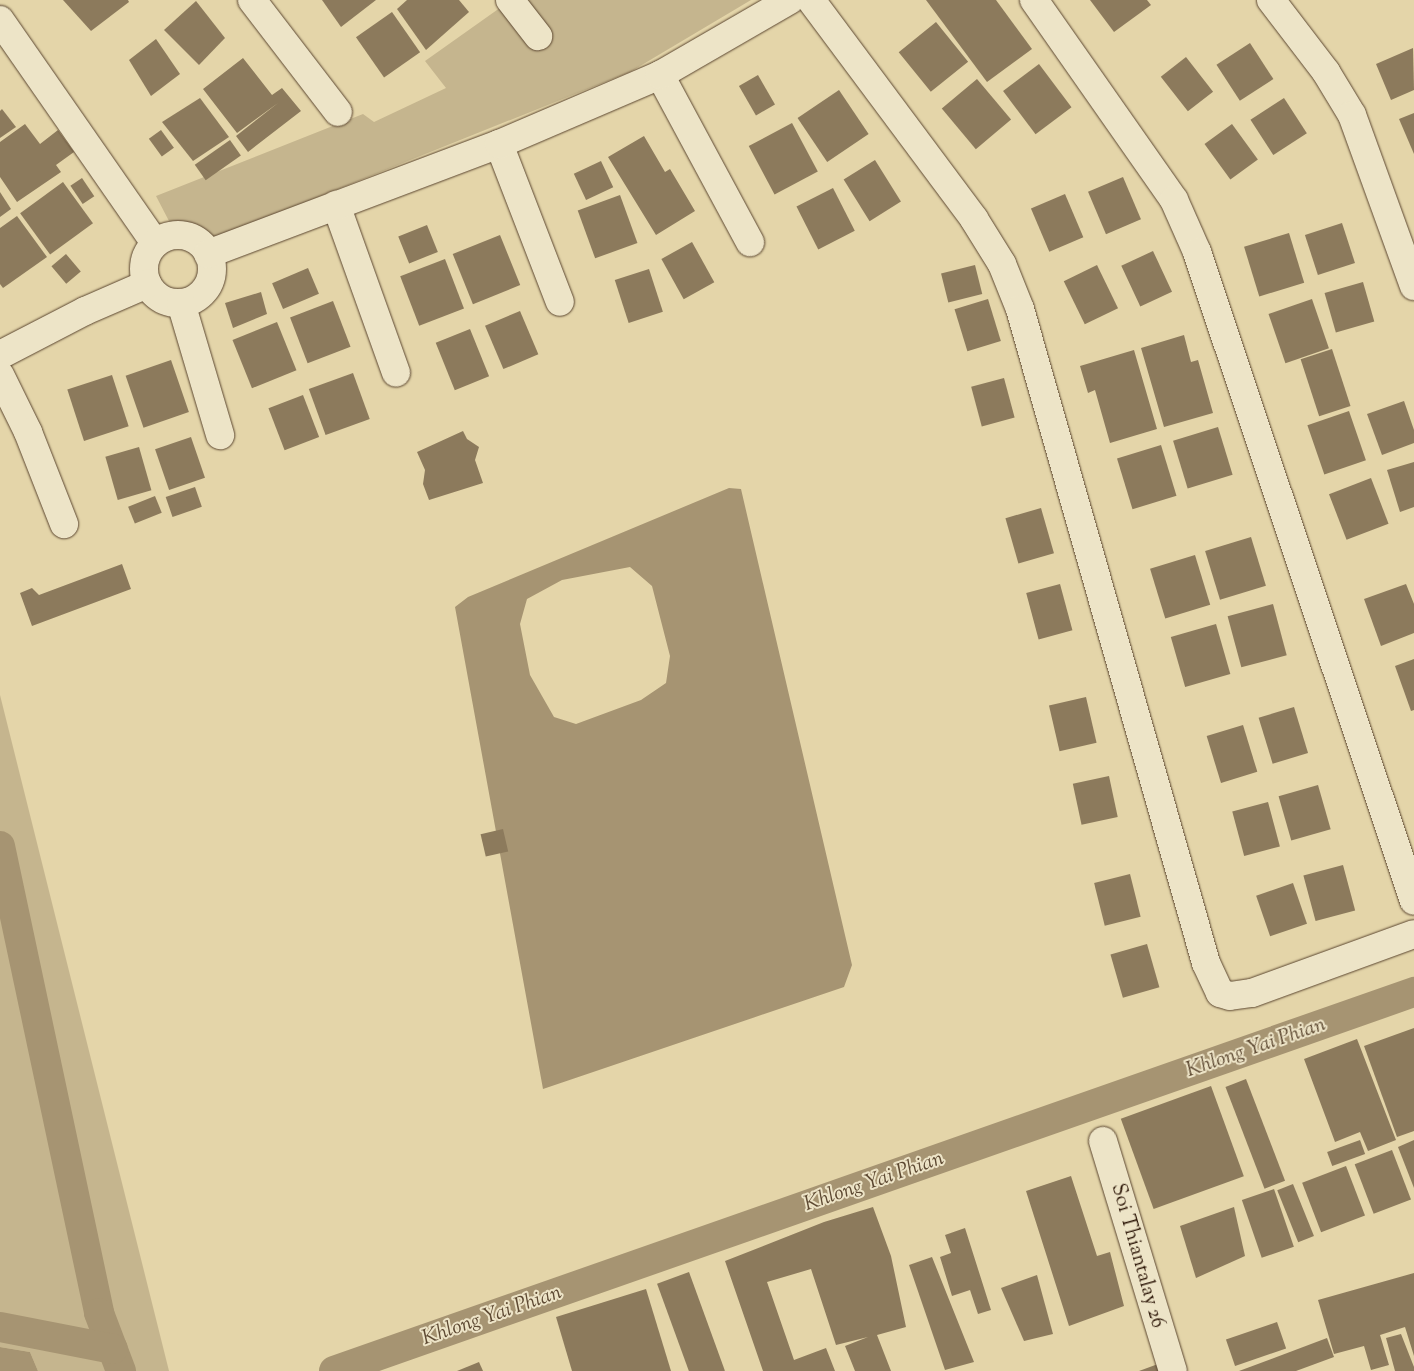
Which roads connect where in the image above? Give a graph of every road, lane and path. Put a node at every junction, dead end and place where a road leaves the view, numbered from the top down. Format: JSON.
{"nodes":[{"id":1,"x":252,"y":0,"type":"edge"},
{"id":2,"x":510,"y":0,"type":"edge"},
{"id":3,"x":790,"y":0,"type":"edge"},
{"id":4,"x":811,"y":0,"type":"edge"},
{"id":5,"x":1034,"y":0,"type":"edge"},
{"id":6,"x":1271,"y":0,"type":"edge"},
{"id":7,"x":0,"y":20,"type":"edge"},
{"id":8,"x":538,"y":36,"type":"dead end"},
{"id":9,"x":660,"y":75,"type":"junction"},
{"id":10,"x":338,"y":112,"type":"dead end"},
{"id":11,"x":499,"y":144,"type":"junction"},
{"id":12,"x":336,"y":205,"type":"junction"},
{"id":13,"x":750,"y":242,"type":"dead end"},
{"id":14,"x":155,"y":243,"type":"junction"},
{"id":15,"x":208,"y":254,"type":"junction"},
{"id":16,"x":147,"y":284,"type":"junction"},
{"id":17,"x":1414,"y":286,"type":"edge"},
{"id":18,"x":560,"y":302,"type":"dead end"},
{"id":19,"x":181,"y":303,"type":"junction"},
{"id":20,"x":0,"y":355,"type":"edge"},
{"id":21,"x":396,"y":373,"type":"dead end"},
{"id":22,"x":0,"y":375,"type":"edge"},
{"id":23,"x":220,"y":435,"type":"dead end"},
{"id":24,"x":64,"y":524,"type":"dead end"},
{"id":25,"x":1414,"y":901,"type":"edge"},
{"id":26,"x":1414,"y":934,"type":"edge"},
{"id":27,"x":1103,"y":1141,"type":"dead end"},
{"id":28,"x":1173,"y":1371,"type":"edge"}],
"edges":[{"from":1,"to":10,"type":"street"},
{"from":2,"to":8,"type":"street"},
{"from":3,"to":9,"type":"street"},
{"from":4,"to":26,"type":"street"},
{"from":5,"to":25,"type":"street"},
{"from":6,"to":17,"type":"street"},
{"from":7,"to":14,"type":"street"},
{"from":9,"to":11,"type":"street"},
{"from":9,"to":13,"type":"street"},
{"from":11,"to":12,"type":"street"},
{"from":11,"to":18,"type":"street"},
{"from":12,"to":15,"type":"street"},
{"from":12,"to":21,"type":"street"},
{"from":14,"to":15,"type":"street"},
{"from":14,"to":16,"type":"street"},
{"from":15,"to":19,"type":"street"},
{"from":16,"to":19,"type":"street"},
{"from":16,"to":20,"type":"street"},
{"from":19,"to":23,"type":"street"},
{"from":22,"to":24,"type":"street"},
{"from":27,"to":28,"type":"street","name":"Soi Thiantalay 26"}]}
